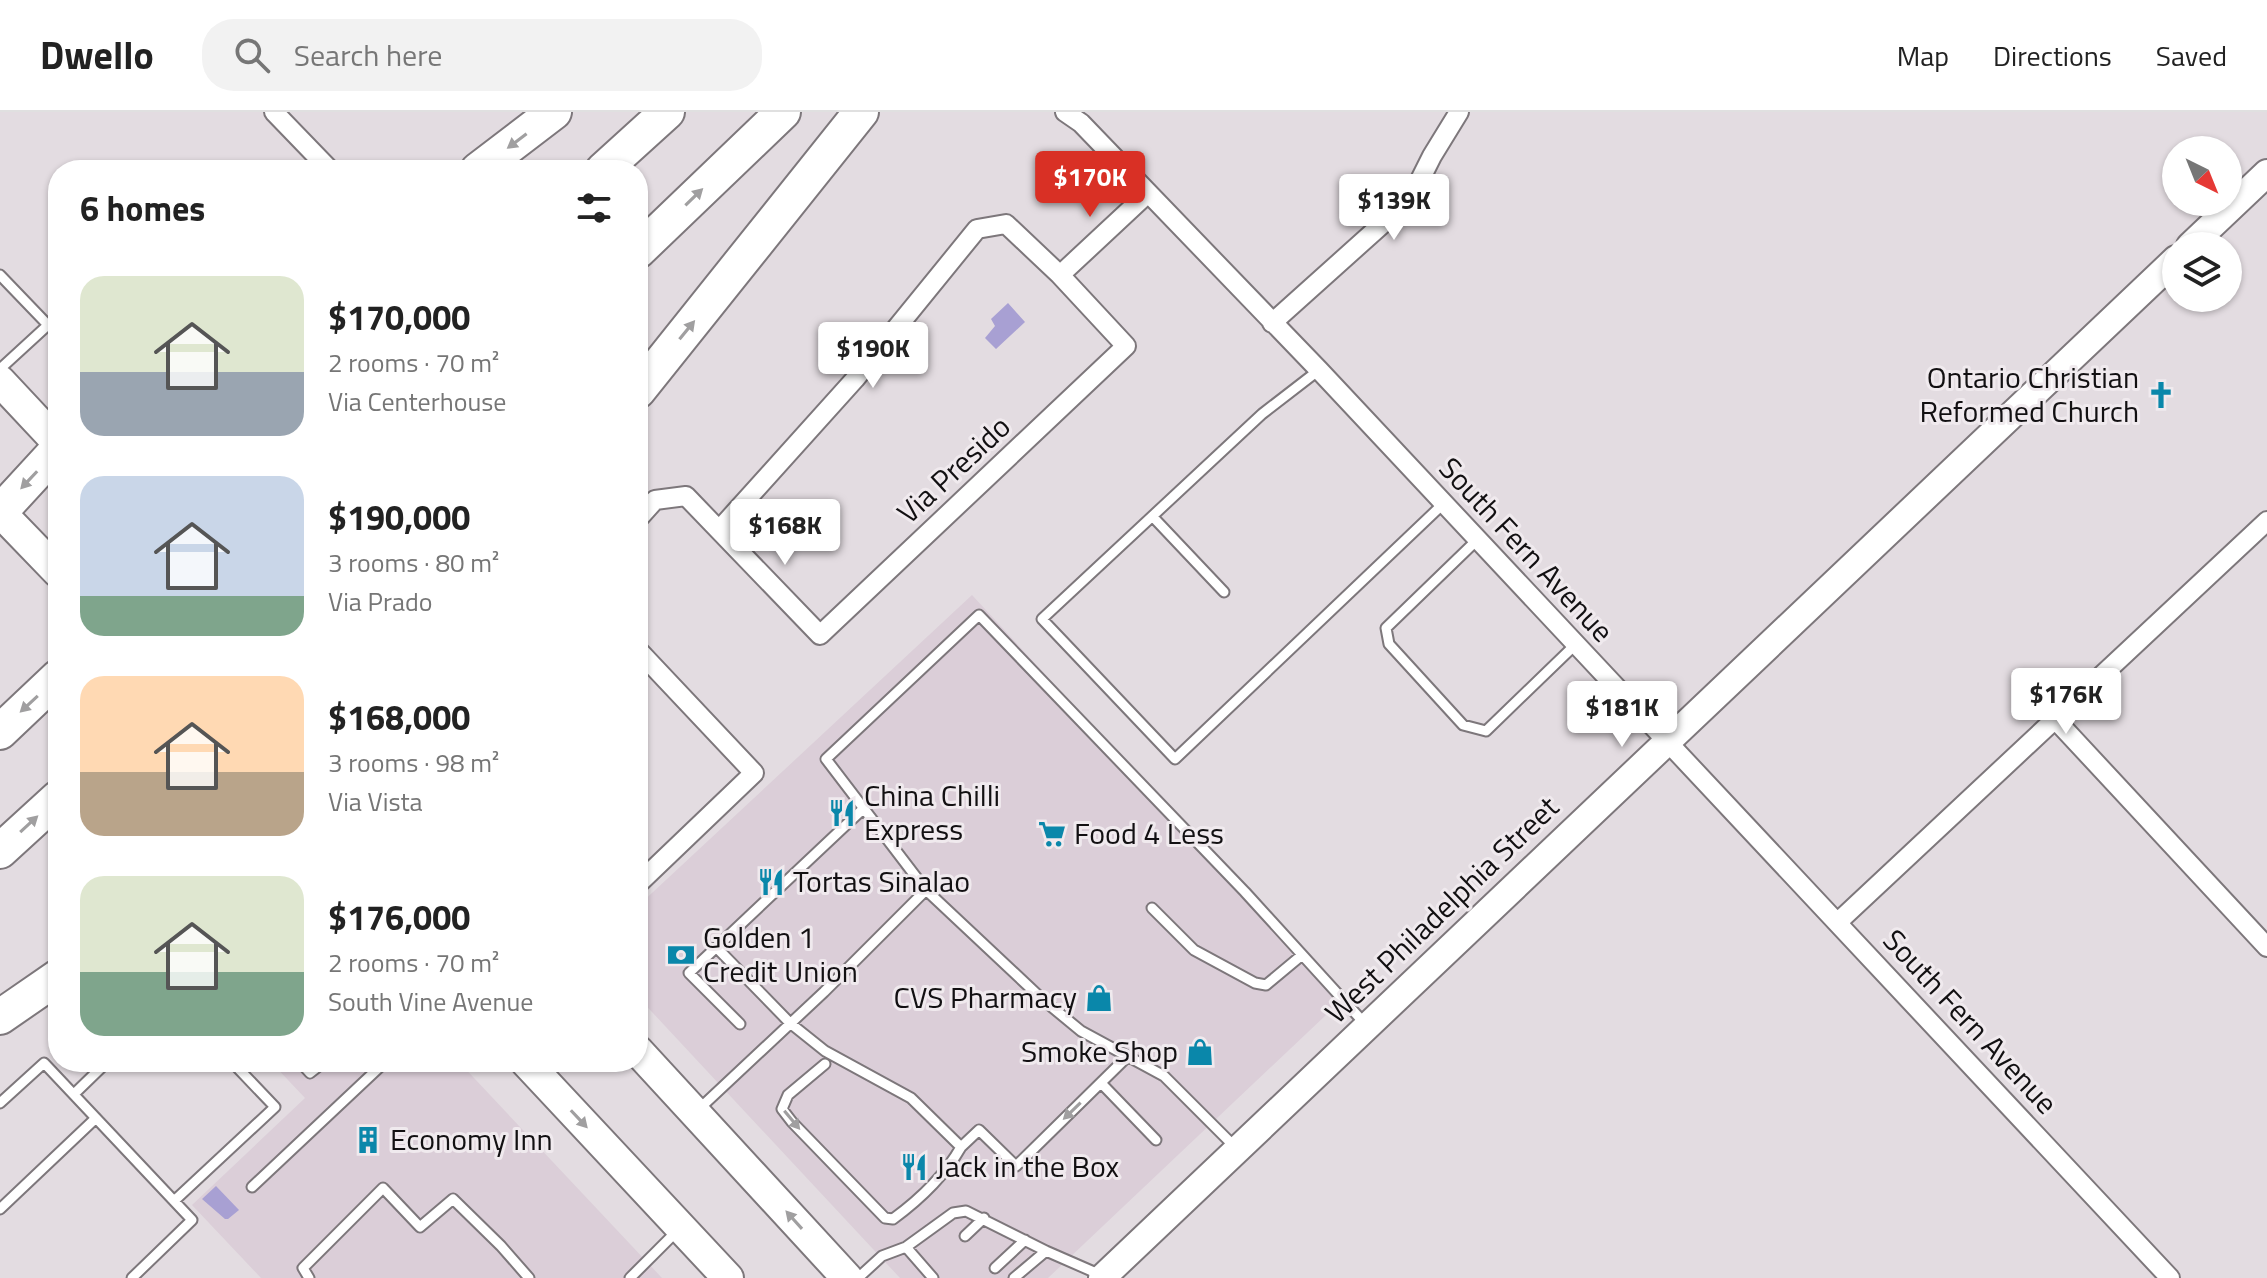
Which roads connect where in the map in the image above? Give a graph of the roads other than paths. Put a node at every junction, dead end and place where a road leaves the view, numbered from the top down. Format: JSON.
{"nodes":[{"id":1,"x":274,"y":112,"type":"edge"},
{"id":2,"x":554,"y":112,"type":"edge"},
{"id":3,"x":667,"y":112,"type":"edge"},
{"id":4,"x":783,"y":112,"type":"edge"},
{"id":5,"x":861,"y":112,"type":"edge"},
{"id":6,"x":1065,"y":112,"type":"edge"},
{"id":7,"x":1459,"y":112,"type":"edge"},
{"id":8,"x":320,"y":160,"type":"edge"},
{"id":9,"x":491,"y":160,"type":"edge"},
{"id":10,"x":614,"y":160,"type":"edge"},
{"id":11,"x":2267,"y":173,"type":"edge"},
{"id":12,"x":1148,"y":193,"type":"junction"},
{"id":13,"x":2205,"y":232,"type":"edge"},
{"id":14,"x":648,"y":241,"type":"edge"},
{"id":15,"x":2162,"y":272,"type":"edge"},
{"id":16,"x":0,"y":275,"type":"edge"},
{"id":17,"x":1060,"y":275,"type":"junction"},
{"id":18,"x":1272,"y":323,"type":"junction"},
{"id":19,"x":0,"y":369,"type":"edge"},
{"id":20,"x":1319,"y":370,"type":"junction"},
{"id":21,"x":648,"y":378,"type":"edge"},
{"id":22,"x":0,"y":381,"type":"edge"},
{"id":23,"x":48,"y":435,"type":"edge"},
{"id":24,"x":48,"y":457,"type":"edge"},
{"id":25,"x":1443,"y":504,"type":"junction"},
{"id":26,"x":648,"y":508,"type":"edge"},
{"id":27,"x":0,"y":512,"type":"edge"},
{"id":28,"x":1153,"y":517,"type":"junction"},
{"id":29,"x":2267,"y":521,"type":"edge"},
{"id":30,"x":720,"y":529,"type":"junction"},
{"id":31,"x":1477,"y":540,"type":"junction"},
{"id":32,"x":48,"y":562,"type":"edge"},
{"id":33,"x":1224,"y":592,"type":"dead end"},
{"id":34,"x":1576,"y":644,"type":"junction"},
{"id":35,"x":648,"y":661,"type":"edge"},
{"id":36,"x":48,"y":686,"type":"edge"},
{"id":37,"x":2054,"y":718,"type":"junction"},
{"id":38,"x":0,"y":732,"type":"edge"},
{"id":39,"x":1667,"y":741,"type":"junction"},
{"id":40,"x":48,"y":807,"type":"edge"},
{"id":41,"x":864,"y":808,"type":"junction"},
{"id":42,"x":0,"y":851,"type":"edge"},
{"id":43,"x":648,"y":868,"type":"edge"},
{"id":44,"x":926,"y":890,"type":"junction"},
{"id":45,"x":1152,"y":908,"type":"dead end"},
{"id":46,"x":1838,"y":922,"type":"junction"},
{"id":47,"x":716,"y":947,"type":"junction"},
{"id":48,"x":2267,"y":947,"type":"edge"},
{"id":49,"x":1302,"y":955,"type":"junction"},
{"id":50,"x":48,"y":984,"type":"edge"},
{"id":51,"x":0,"y":1017,"type":"edge"},
{"id":52,"x":790,"y":1023,"type":"junction"},
{"id":53,"x":740,"y":1024,"type":"dead end"},
{"id":54,"x":1367,"y":1026,"type":"junction"},
{"id":55,"x":1128,"y":1056,"type":"junction"},
{"id":56,"x":648,"y":1062,"type":"edge"},
{"id":57,"x":825,"y":1064,"type":"dead end"},
{"id":58,"x":48,"y":1067,"type":"edge"},
{"id":59,"x":53,"y":1072,"type":"edge"},
{"id":60,"x":97,"y":1072,"type":"edge"},
{"id":61,"x":242,"y":1072,"type":"edge"},
{"id":62,"x":374,"y":1072,"type":"edge"},
{"id":63,"x":535,"y":1072,"type":"edge"},
{"id":64,"x":1101,"y":1083,"type":"junction"},
{"id":65,"x":74,"y":1094,"type":"junction"},
{"id":66,"x":0,"y":1103,"type":"edge"},
{"id":67,"x":695,"y":1112,"type":"junction"},
{"id":68,"x":96,"y":1118,"type":"junction"},
{"id":69,"x":1156,"y":1140,"type":"dead end"},
{"id":70,"x":961,"y":1147,"type":"junction"},
{"id":71,"x":1237,"y":1149,"type":"junction"},
{"id":72,"x":252,"y":1187,"type":"dead end"},
{"id":73,"x":174,"y":1201,"type":"junction"},
{"id":74,"x":0,"y":1209,"type":"edge"},
{"id":75,"x":984,"y":1218,"type":"junction"},
{"id":76,"x":681,"y":1227,"type":"junction"},
{"id":77,"x":965,"y":1236,"type":"dead end"},
{"id":78,"x":1025,"y":1240,"type":"junction"},
{"id":79,"x":906,"y":1247,"type":"junction"},
{"id":80,"x":1046,"y":1251,"type":"junction"},
{"id":81,"x":936,"y":1263,"type":"dead end"},
{"id":82,"x":995,"y":1268,"type":"dead end"},
{"id":83,"x":1110,"y":1273,"type":"edge"},
{"id":84,"x":726,"y":1275,"type":"edge"},
{"id":85,"x":930,"y":1275,"type":"edge"},
{"id":86,"x":132,"y":1278,"type":"edge"},
{"id":87,"x":309,"y":1278,"type":"edge"},
{"id":88,"x":529,"y":1278,"type":"edge"},
{"id":89,"x":630,"y":1278,"type":"edge"},
{"id":90,"x":847,"y":1278,"type":"edge"},
{"id":91,"x":858,"y":1278,"type":"edge"},
{"id":92,"x":1014,"y":1278,"type":"edge"},
{"id":93,"x":2170,"y":1278,"type":"edge"}],
"edges":[{"from":1,"to":8,"type":"street"},
{"from":2,"to":9,"type":"highway","one_way":true},
{"from":3,"to":10,"type":"highway"},
{"from":14,"to":4,"type":"highway","one_way":true},
{"from":21,"to":5,"type":"highway","one_way":true},
{"from":6,"to":12,"type":"street","name":"South Fern Avenue"},
{"from":7,"to":18,"type":"street"},
{"from":11,"to":13,"type":"main road"},
{"from":12,"to":17,"type":"street"},
{"from":12,"to":18,"type":"street","name":"South Fern Avenue"},
{"from":15,"to":39,"type":"main road","name":"West Philadelphia Street"},
{"from":16,"to":19,"type":"lane"},
{"from":17,"to":30,"type":"street"},
{"from":17,"to":30,"type":"street","name":"Via Presido"},
{"from":18,"to":20,"type":"street","name":"South Fern Avenue"},
{"from":20,"to":25,"type":"street","name":"South Fern Avenue"},
{"from":20,"to":28,"type":"lane"},
{"from":22,"to":23,"type":"main road"},
{"from":24,"to":27,"type":"highway","one_way":true},
{"from":25,"to":28,"type":"lane"},
{"from":25,"to":31,"type":"street","name":"South Fern Avenue"},
{"from":26,"to":30,"type":"street"},
{"from":27,"to":32,"type":"main road"},
{"from":28,"to":33,"type":"lane"},
{"from":29,"to":37,"type":"street"},
{"from":31,"to":34,"type":"street","name":"South Fern Avenue"},
{"from":31,"to":34,"type":"lane"},
{"from":34,"to":39,"type":"street","name":"South Fern Avenue"},
{"from":35,"to":43,"type":"street"},
{"from":36,"to":38,"type":"highway","one_way":true},
{"from":37,"to":46,"type":"street"},
{"from":37,"to":48,"type":"street"},
{"from":39,"to":46,"type":"street","name":"South Fern Avenue"},
{"from":39,"to":54,"type":"main road","name":"West Philadelphia Street"},
{"from":42,"to":40,"type":"highway","one_way":true},
{"from":41,"to":44,"type":"lane"},
{"from":41,"to":47,"type":"lane"},
{"from":41,"to":49,"type":"lane"},
{"from":44,"to":52,"type":"lane"},
{"from":44,"to":55,"type":"lane"},
{"from":45,"to":49,"type":"lane"},
{"from":46,"to":93,"type":"street","name":"South Fern Avenue"},
{"from":47,"to":52,"type":"lane"},
{"from":47,"to":53,"type":"lane"},
{"from":49,"to":54,"type":"lane"},
{"from":50,"to":51,"type":"highway"},
{"from":52,"to":67,"type":"lane"},
{"from":52,"to":70,"type":"lane"},
{"from":54,"to":71,"type":"main road","name":"West Philadelphia Street"},
{"from":55,"to":64,"type":"lane"},
{"from":55,"to":71,"type":"lane"},
{"from":56,"to":67,"type":"main road"},
{"from":57,"to":70,"type":"lane","one_way":true},
{"from":58,"to":66,"type":"lane"},
{"from":59,"to":65,"type":"lane"},
{"from":60,"to":65,"type":"lane"},
{"from":61,"to":73,"type":"lane"},
{"from":62,"to":72,"type":"lane"},
{"from":63,"to":76,"type":"main road","one_way":true},
{"from":64,"to":69,"type":"lane"},
{"from":64,"to":70,"type":"lane","one_way":true},
{"from":65,"to":68,"type":"lane"},
{"from":90,"to":67,"type":"main road","one_way":true},
{"from":68,"to":73,"type":"lane"},
{"from":68,"to":74,"type":"lane"},
{"from":71,"to":83,"type":"main road","name":"West Philadelphia Street"},
{"from":73,"to":86,"type":"lane"},
{"from":75,"to":77,"type":"lane"},
{"from":75,"to":78,"type":"lane"},
{"from":75,"to":79,"type":"lane"},
{"from":76,"to":84,"type":"main road"},
{"from":76,"to":89,"type":"lane"},
{"from":78,"to":80,"type":"lane"},
{"from":78,"to":82,"type":"lane"},
{"from":79,"to":85,"type":"lane"},
{"from":79,"to":91,"type":"lane"},
{"from":80,"to":83,"type":"lane"},
{"from":80,"to":92,"type":"lane"},
{"from":81,"to":85,"type":"lane"},
{"from":87,"to":88,"type":"lane"}]}
